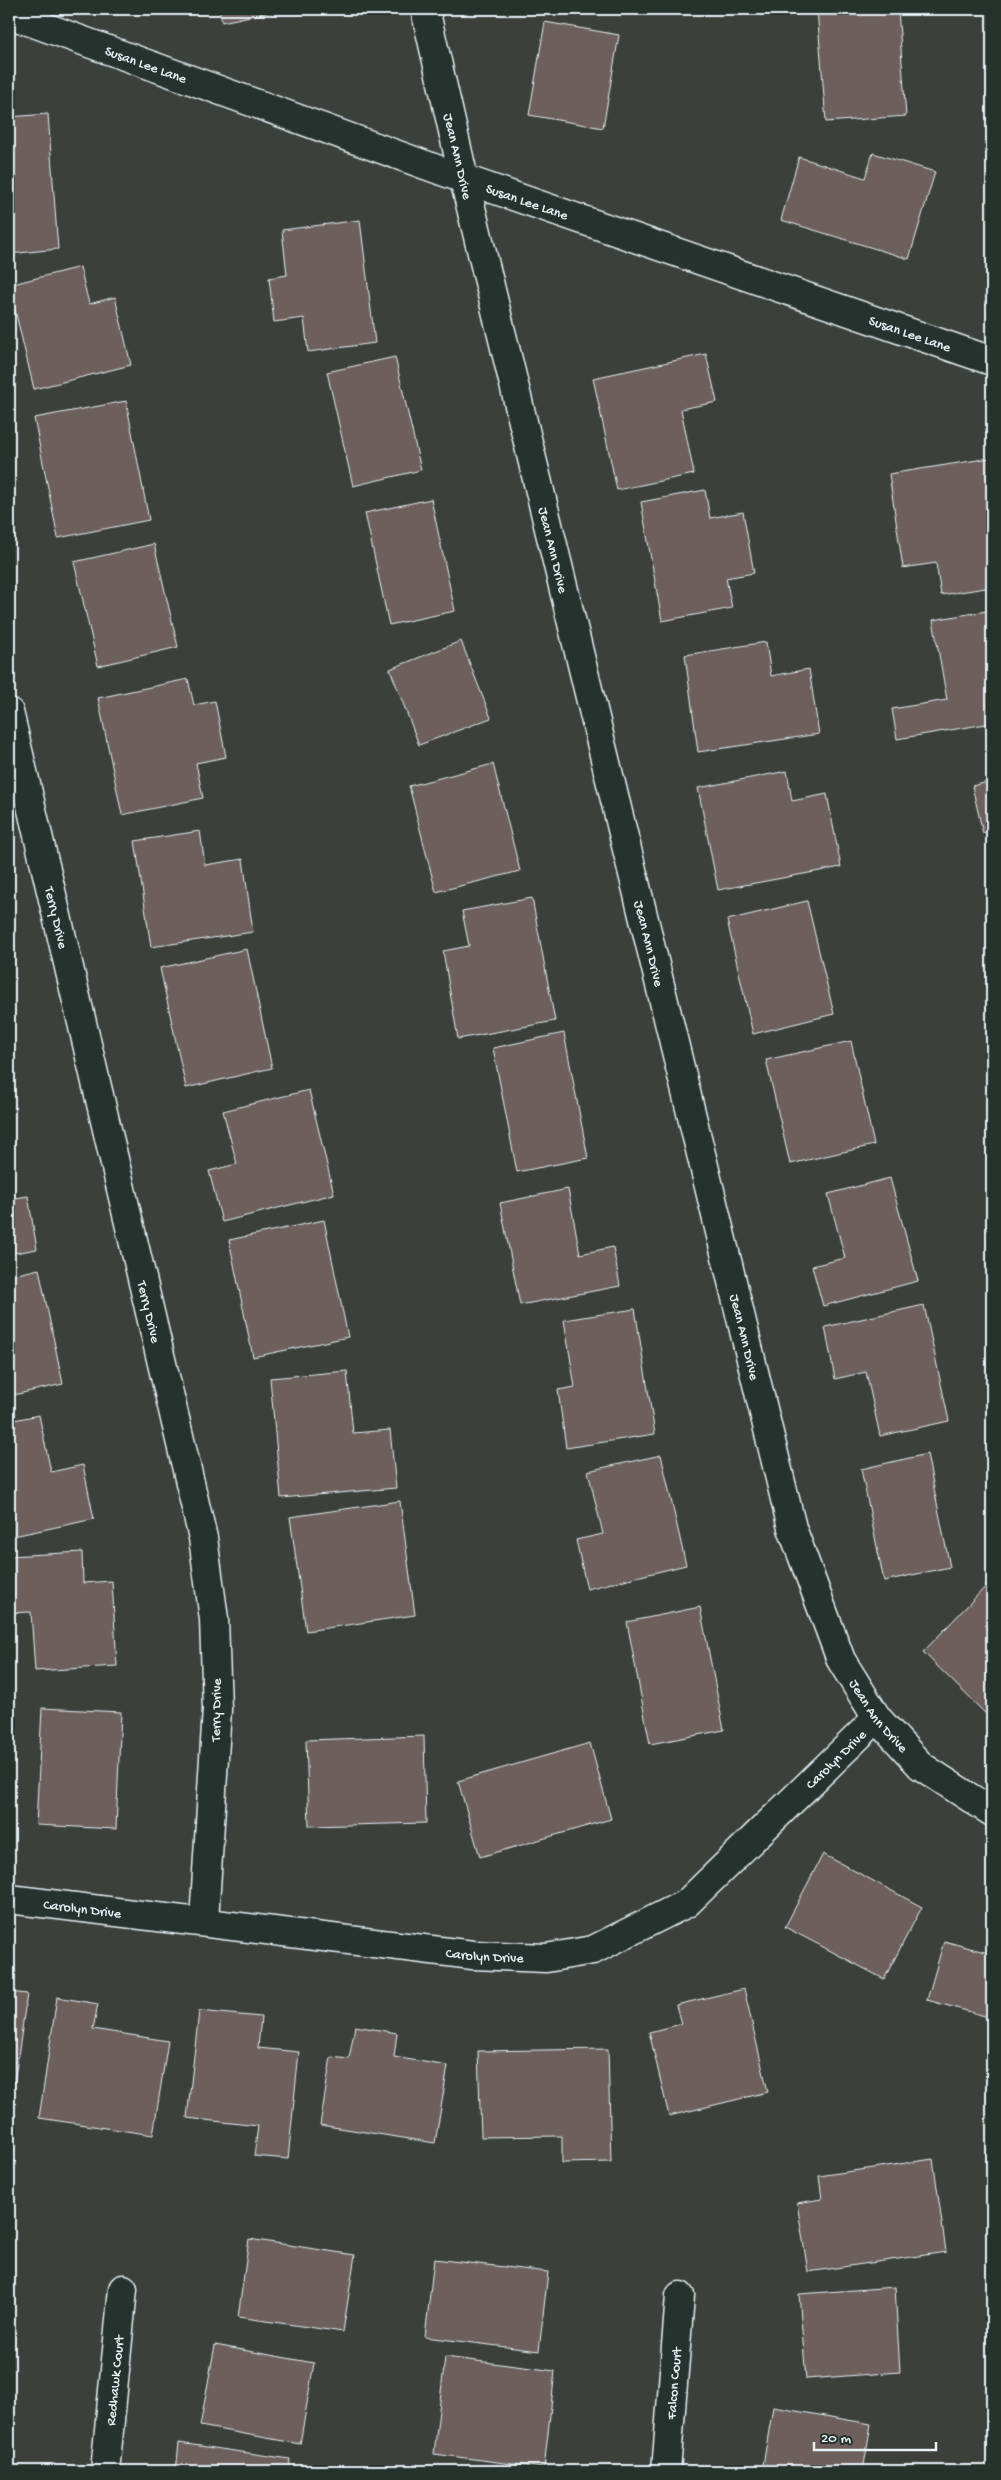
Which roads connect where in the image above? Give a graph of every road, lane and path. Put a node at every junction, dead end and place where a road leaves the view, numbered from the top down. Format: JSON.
{"nodes":[{"id":1,"x":425,"y":9,"type":"edge"},
{"id":2,"x":9,"y":14,"type":"edge"},
{"id":3,"x":464,"y":179,"type":"junction"},
{"id":4,"x":992,"y":361,"type":"edge"},
{"id":5,"x":9,"y":712,"type":"edge"},
{"id":6,"x":877,"y":1718,"type":"junction"},
{"id":7,"x":992,"y":1812,"type":"edge"},
{"id":8,"x":9,"y":1899,"type":"edge"},
{"id":9,"x":204,"y":1921,"type":"junction"},
{"id":10,"x":123,"y":2289,"type":"dead end"},
{"id":11,"x":680,"y":2296,"type":"dead end"},
{"id":12,"x":105,"y":2471,"type":"edge"},
{"id":13,"x":666,"y":2471,"type":"edge"}],
"edges":[{"from":1,"to":3,"type":"street","name":"Jean Ann Drive"},
{"from":2,"to":3,"type":"street","name":"Susan Lee Lane"},
{"from":3,"to":4,"type":"street","name":"Susan Lee Lane"},
{"from":3,"to":6,"type":"street","name":"Jean Ann Drive"},
{"from":5,"to":9,"type":"street","name":"Terry Drive"},
{"from":6,"to":7,"type":"street","name":"Jean Ann Drive"},
{"from":6,"to":9,"type":"street","name":"Carolyn Drive"},
{"from":8,"to":9,"type":"street","name":"Carolyn Drive"},
{"from":10,"to":12,"type":"street","name":"Redhawk Court"},
{"from":11,"to":13,"type":"street","name":"Falcon Court"}]}
